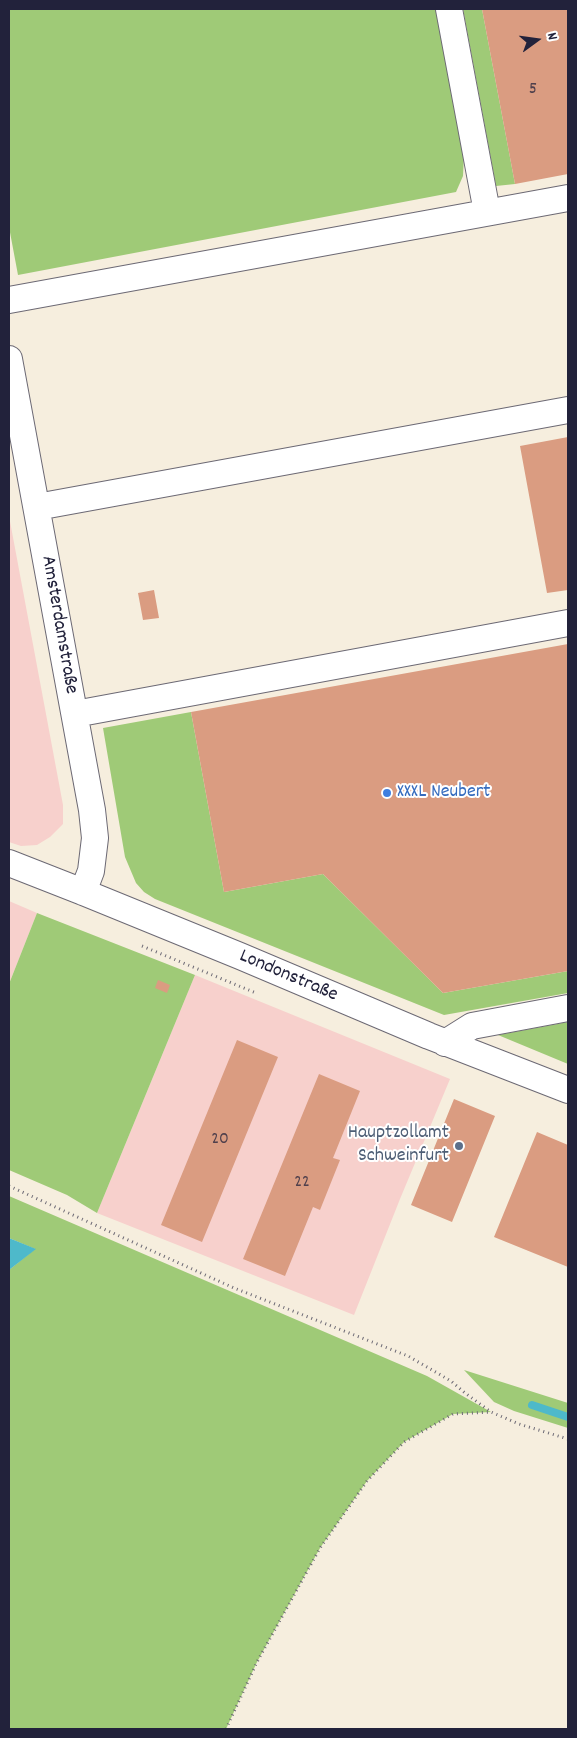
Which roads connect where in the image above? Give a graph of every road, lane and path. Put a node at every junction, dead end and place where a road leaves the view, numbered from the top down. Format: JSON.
{"nodes":[{"id":1,"x":449,"y":9,"type":"edge"},
{"id":2,"x":568,"y":198,"type":"edge"},
{"id":3,"x":487,"y":212,"type":"junction"},
{"id":4,"x":9,"y":300,"type":"edge"},
{"id":5,"x":9,"y":359,"type":"edge"},
{"id":6,"x":568,"y":410,"type":"edge"},
{"id":7,"x":37,"y":507,"type":"junction"},
{"id":8,"x":568,"y":623,"type":"edge"},
{"id":9,"x":74,"y":714,"type":"junction"},
{"id":10,"x":9,"y":863,"type":"edge"},
{"id":11,"x":83,"y":892,"type":"junction"},
{"id":12,"x":568,"y":1008,"type":"edge"},
{"id":13,"x":445,"y":1042,"type":"junction"},
{"id":14,"x":568,"y":1090,"type":"edge"},
{"id":15,"x":9,"y":1186,"type":"edge"},
{"id":16,"x":491,"y":1412,"type":"junction"},
{"id":17,"x":568,"y":1440,"type":"edge"},
{"id":18,"x":226,"y":1729,"type":"edge"}],
"edges":[{"from":1,"to":3,"type":"street"},
{"from":2,"to":3,"type":"street"},
{"from":3,"to":4,"type":"street"},
{"from":5,"to":7,"type":"street","name":"Amsterdamstraße"},
{"from":6,"to":7,"type":"street"},
{"from":7,"to":9,"type":"street","name":"Amsterdamstraße"},
{"from":8,"to":9,"type":"street"},
{"from":9,"to":11,"type":"street","name":"Amsterdamstraße"},
{"from":10,"to":11,"type":"street","name":"Londonstraße"},
{"from":11,"to":13,"type":"street","name":"Londonstraße"},
{"from":12,"to":13,"type":"street"},
{"from":13,"to":14,"type":"street","name":"Londonstraße"},
{"from":15,"to":16,"type":"path"},
{"from":16,"to":17,"type":"path"},
{"from":16,"to":18,"type":"path"}]}
